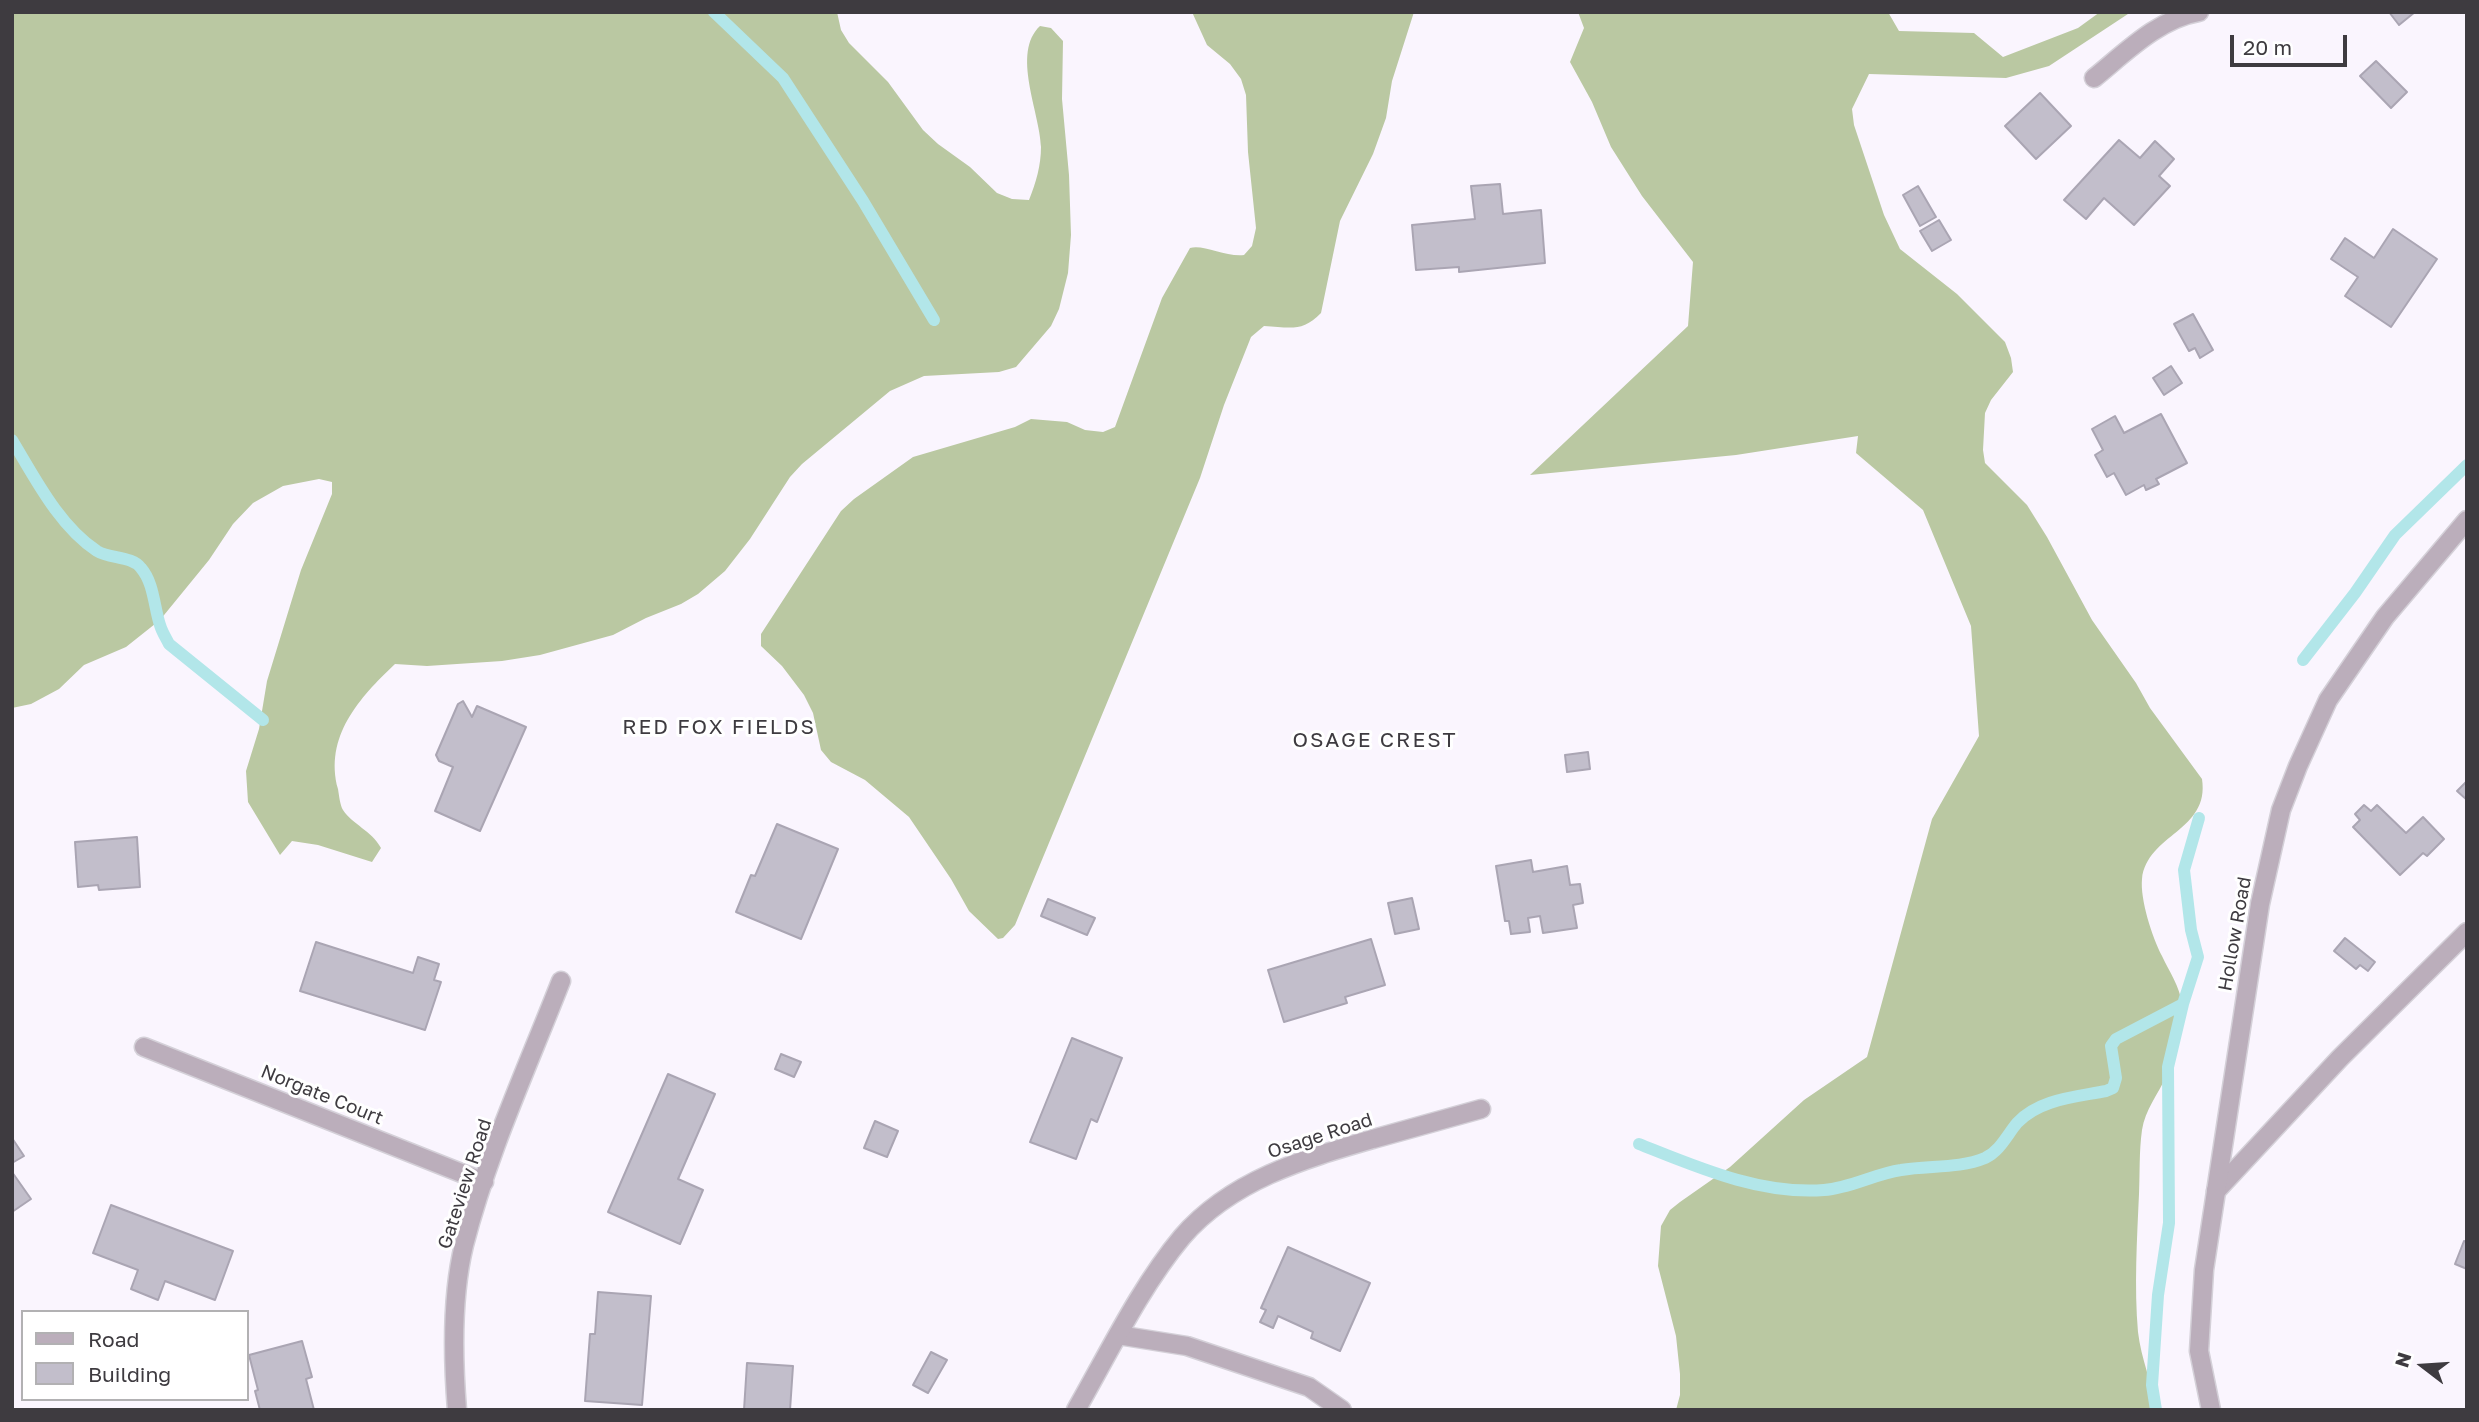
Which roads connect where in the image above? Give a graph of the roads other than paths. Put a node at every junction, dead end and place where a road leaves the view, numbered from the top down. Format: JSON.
{"nodes":[{"id":1,"x":2199,"y":12,"type":"edge"},
{"id":2,"x":2094,"y":78,"type":"dead end"},
{"id":3,"x":2467,"y":520,"type":"edge"},
{"id":4,"x":2467,"y":932,"type":"edge"},
{"id":5,"x":561,"y":981,"type":"dead end"},
{"id":6,"x":144,"y":1047,"type":"dead end"},
{"id":7,"x":1481,"y":1109,"type":"dead end"},
{"id":8,"x":484,"y":1182,"type":"junction"},
{"id":9,"x":2216,"y":1191,"type":"junction"},
{"id":10,"x":1118,"y":1335,"type":"junction"},
{"id":11,"x":457,"y":1410,"type":"edge"},
{"id":12,"x":1076,"y":1410,"type":"edge"},
{"id":13,"x":1342,"y":1410,"type":"edge"},
{"id":14,"x":2211,"y":1410,"type":"edge"}],
"edges":[{"from":1,"to":2,"type":"street"},
{"from":3,"to":9,"type":"street","name":"Hollow Road"},
{"from":4,"to":9,"type":"street"},
{"from":5,"to":8,"type":"street","name":"Gateview Road"},
{"from":6,"to":8,"type":"street","name":"Norgate Court"},
{"from":7,"to":10,"type":"street","name":"Osage Road"},
{"from":8,"to":11,"type":"street","name":"Gateview Road"},
{"from":9,"to":14,"type":"street","name":"Hollow Road"},
{"from":10,"to":12,"type":"street","name":"Osage Road"},
{"from":10,"to":13,"type":"street"}]}
